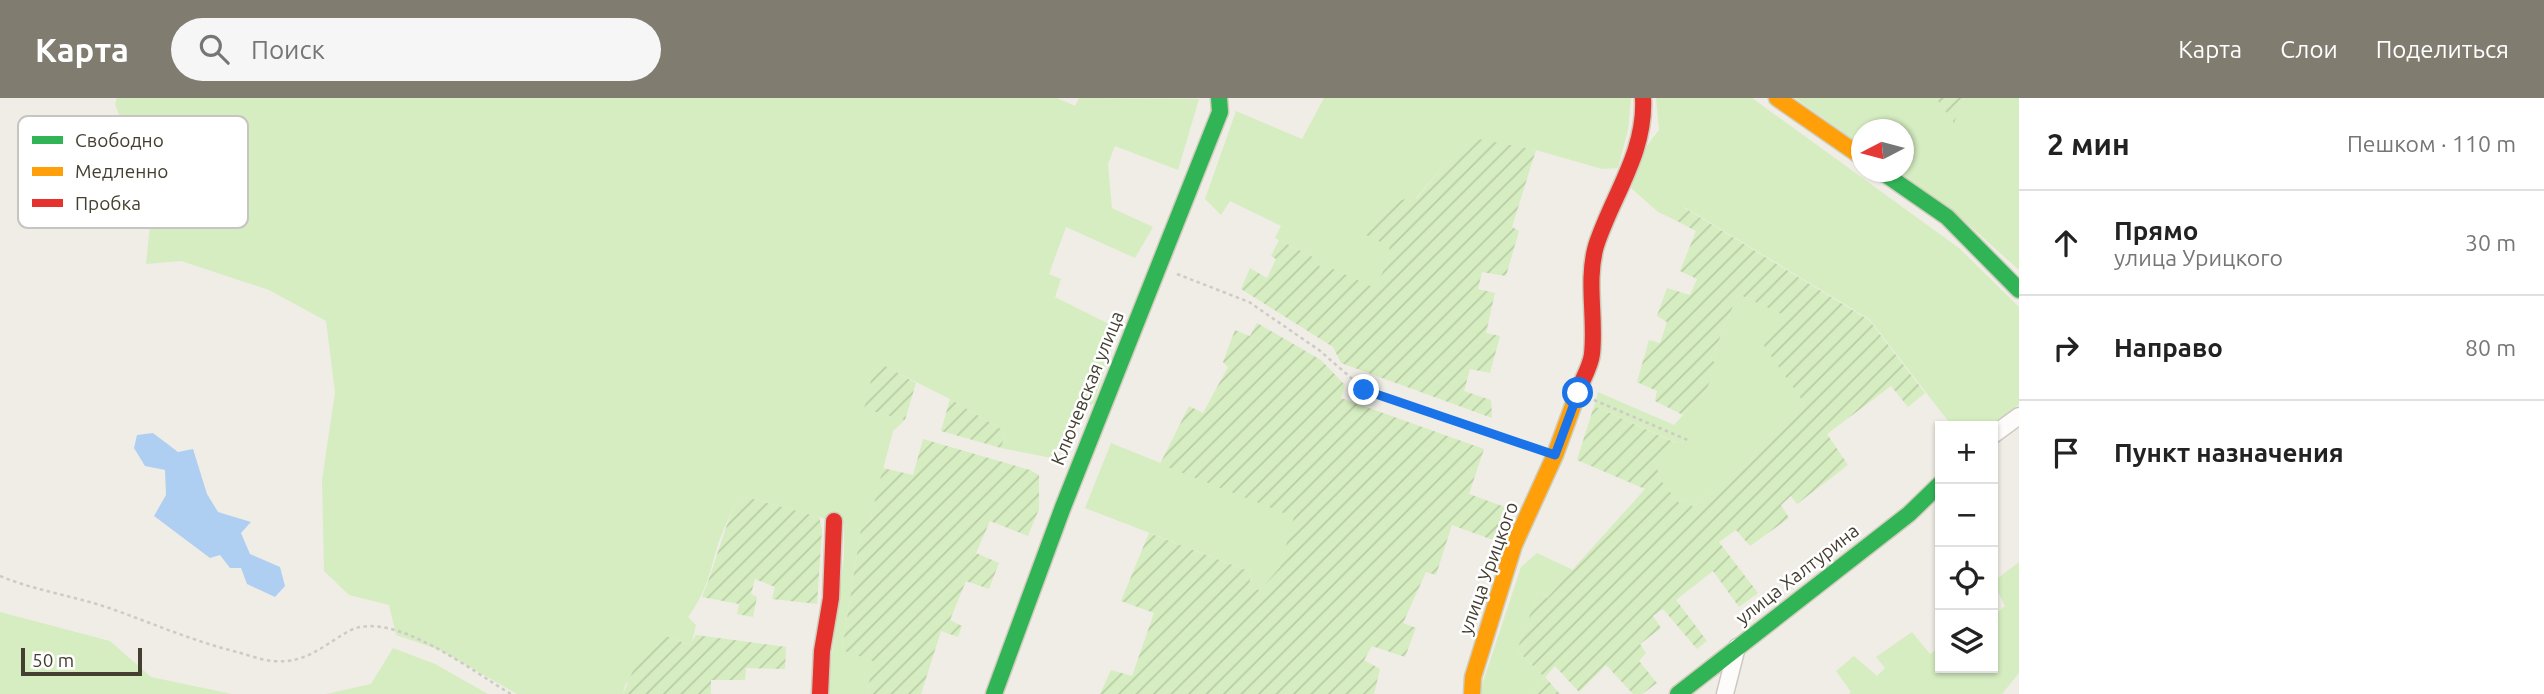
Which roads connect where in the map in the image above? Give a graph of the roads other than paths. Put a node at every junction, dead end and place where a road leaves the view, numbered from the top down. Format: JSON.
{"nodes":[{"id":1,"x":1219,"y":98,"type":"edge"},
{"id":2,"x":1643,"y":98,"type":"edge"},
{"id":3,"x":1777,"y":98,"type":"edge"},
{"id":4,"x":1851,"y":150,"type":"edge"},
{"id":5,"x":1896,"y":182,"type":"edge"},
{"id":6,"x":2019,"y":290,"type":"edge"},
{"id":7,"x":2019,"y":416,"type":"edge"},
{"id":8,"x":1998,"y":431,"type":"edge"},
{"id":9,"x":1935,"y":489,"type":"edge"},
{"id":10,"x":834,"y":521,"type":"dead end"},
{"id":11,"x":1737,"y":647,"type":"junction"},
{"id":12,"x":820,"y":694,"type":"edge"},
{"id":13,"x":994,"y":694,"type":"edge"},
{"id":14,"x":1472,"y":694,"type":"edge"},
{"id":15,"x":1678,"y":694,"type":"edge"},
{"id":16,"x":1725,"y":694,"type":"edge"}],
"edges":[{"from":1,"to":13,"type":"street","name":"Ключевская улица"},
{"from":2,"to":14,"type":"street","name":"улица Урицкого"},
{"from":3,"to":4,"type":"street"},
{"from":5,"to":6,"type":"street"},
{"from":7,"to":8,"type":"street"},
{"from":9,"to":11,"type":"street","name":"улица Халтурина"},
{"from":10,"to":12,"type":"street"},
{"from":11,"to":15,"type":"street","name":"улица Халтурина"},
{"from":11,"to":16,"type":"street"}]}
